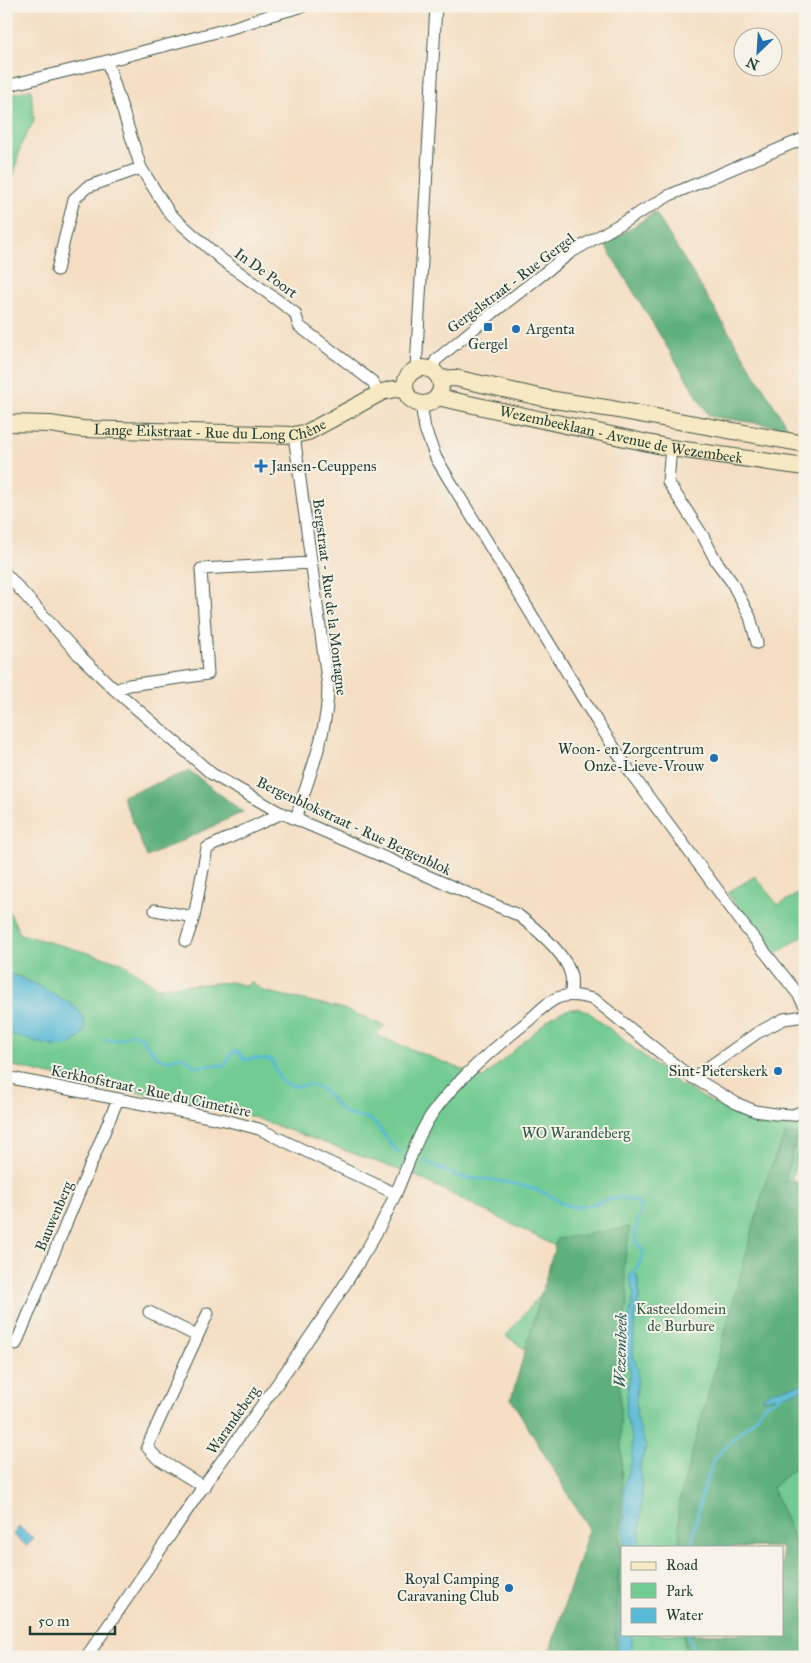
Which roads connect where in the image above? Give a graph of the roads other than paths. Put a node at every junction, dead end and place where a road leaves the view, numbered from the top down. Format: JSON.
{"nodes":[{"id":1,"x":304,"y":6,"type":"edge"},
{"id":2,"x":436,"y":6,"type":"edge"},
{"id":3,"x":107,"y":62,"type":"junction"},
{"id":4,"x":6,"y":86,"type":"edge"},
{"id":5,"x":805,"y":138,"type":"edge"},
{"id":6,"x":141,"y":168,"type":"junction"},
{"id":7,"x":57,"y":270,"type":"dead end"},
{"id":8,"x":429,"y":372,"type":"junction"},
{"id":9,"x":405,"y":390,"type":"junction"},
{"id":10,"x":378,"y":394,"type":"junction"},
{"id":11,"x":437,"y":397,"type":"junction"},
{"id":12,"x":421,"y":404,"type":"junction"},
{"id":13,"x":6,"y":423,"type":"edge"},
{"id":14,"x":294,"y":435,"type":"junction"},
{"id":15,"x":805,"y":444,"type":"edge"},
{"id":16,"x":671,"y":448,"type":"junction"},
{"id":17,"x":805,"y":467,"type":"edge"},
{"id":18,"x":311,"y":563,"type":"junction"},
{"id":19,"x":6,"y":574,"type":"edge"},
{"id":20,"x":757,"y":643,"type":"dead end"},
{"id":21,"x":115,"y":690,"type":"junction"},
{"id":22,"x":282,"y":813,"type":"junction"},
{"id":23,"x":296,"y":819,"type":"junction"},
{"id":24,"x":155,"y":910,"type":"dead end"},
{"id":25,"x":194,"y":917,"type":"junction"},
{"id":26,"x":186,"y":941,"type":"dead end"},
{"id":27,"x":571,"y":996,"type":"junction"},
{"id":28,"x":805,"y":1006,"type":"edge"},
{"id":29,"x":805,"y":1016,"type":"edge"},
{"id":30,"x":6,"y":1077,"type":"edge"},
{"id":31,"x":693,"y":1078,"type":"junction"},
{"id":32,"x":118,"y":1099,"type":"junction"},
{"id":33,"x":805,"y":1110,"type":"edge"},
{"id":34,"x":396,"y":1194,"type":"junction"},
{"id":35,"x":149,"y":1312,"type":"dead end"},
{"id":36,"x":208,"y":1314,"type":"dead end"},
{"id":37,"x":197,"y":1336,"type":"junction"},
{"id":38,"x":16,"y":1344,"type":"dead end"},
{"id":39,"x":204,"y":1486,"type":"junction"},
{"id":40,"x":86,"y":1657,"type":"edge"}],
"edges":[{"from":1,"to":3,"type":"street"},
{"from":2,"to":8,"type":"street"},
{"from":3,"to":4,"type":"street"},
{"from":3,"to":6,"type":"street","name":"In De Poort"},
{"from":5,"to":8,"type":"street","name":"Gergelstraat - Rue Gergel"},
{"from":6,"to":7,"type":"street"},
{"from":6,"to":10,"type":"street","name":"In De Poort"},
{"from":8,"to":9,"type":"main road"},
{"from":8,"to":11,"type":"main road"},
{"from":8,"to":15,"type":"main road","name":"Wezembeeklaan - Avenue de Wezembeek"},
{"from":9,"to":10,"type":"main road","name":"Lange Eikstraat - Rue du Long Chêne"},
{"from":9,"to":12,"type":"main road"},
{"from":10,"to":14,"type":"main road","name":"Lange Eikstraat - Rue du Long Chêne"},
{"from":11,"to":12,"type":"main road"},
{"from":11,"to":16,"type":"main road","name":"Wezembeeklaan - Avenue de Wezembeek"},
{"from":12,"to":28,"type":"street"},
{"from":13,"to":14,"type":"main road","name":"Lange Eikstraat - Rue du Long Chêne"},
{"from":14,"to":18,"type":"street","name":"Bergstraat - Rue de la Montagne"},
{"from":16,"to":17,"type":"main road","name":"Wezembeeklaan - Avenue de Wezembeek"},
{"from":16,"to":20,"type":"street"},
{"from":18,"to":21,"type":"street"},
{"from":18,"to":23,"type":"street","name":"Bergstraat - Rue de la Montagne"},
{"from":19,"to":21,"type":"street","name":"Bergenblokstraat - Rue Bergenblok"},
{"from":21,"to":22,"type":"street","name":"Bergenblokstraat - Rue Bergenblok"},
{"from":22,"to":23,"type":"street","name":"Bergenblokstraat - Rue Bergenblok"},
{"from":22,"to":25,"type":"street"},
{"from":23,"to":27,"type":"street","name":"Bergenblokstraat - Rue Bergenblok"},
{"from":24,"to":25,"type":"street"},
{"from":25,"to":26,"type":"street"},
{"from":27,"to":31,"type":"street"},
{"from":27,"to":34,"type":"street","name":"Warandeberg"},
{"from":29,"to":31,"type":"street"},
{"from":30,"to":32,"type":"street","name":"Kerkhofstraat - Rue du Cimetière"},
{"from":31,"to":33,"type":"street"},
{"from":32,"to":34,"type":"street","name":"Kerkhofstraat - Rue du Cimetière"},
{"from":32,"to":38,"type":"street","name":"Bauwenberg"},
{"from":34,"to":39,"type":"street","name":"Warandeberg"},
{"from":35,"to":37,"type":"street"},
{"from":36,"to":37,"type":"street"},
{"from":37,"to":39,"type":"street"},
{"from":39,"to":40,"type":"street","name":"Warandeberg"}]}
